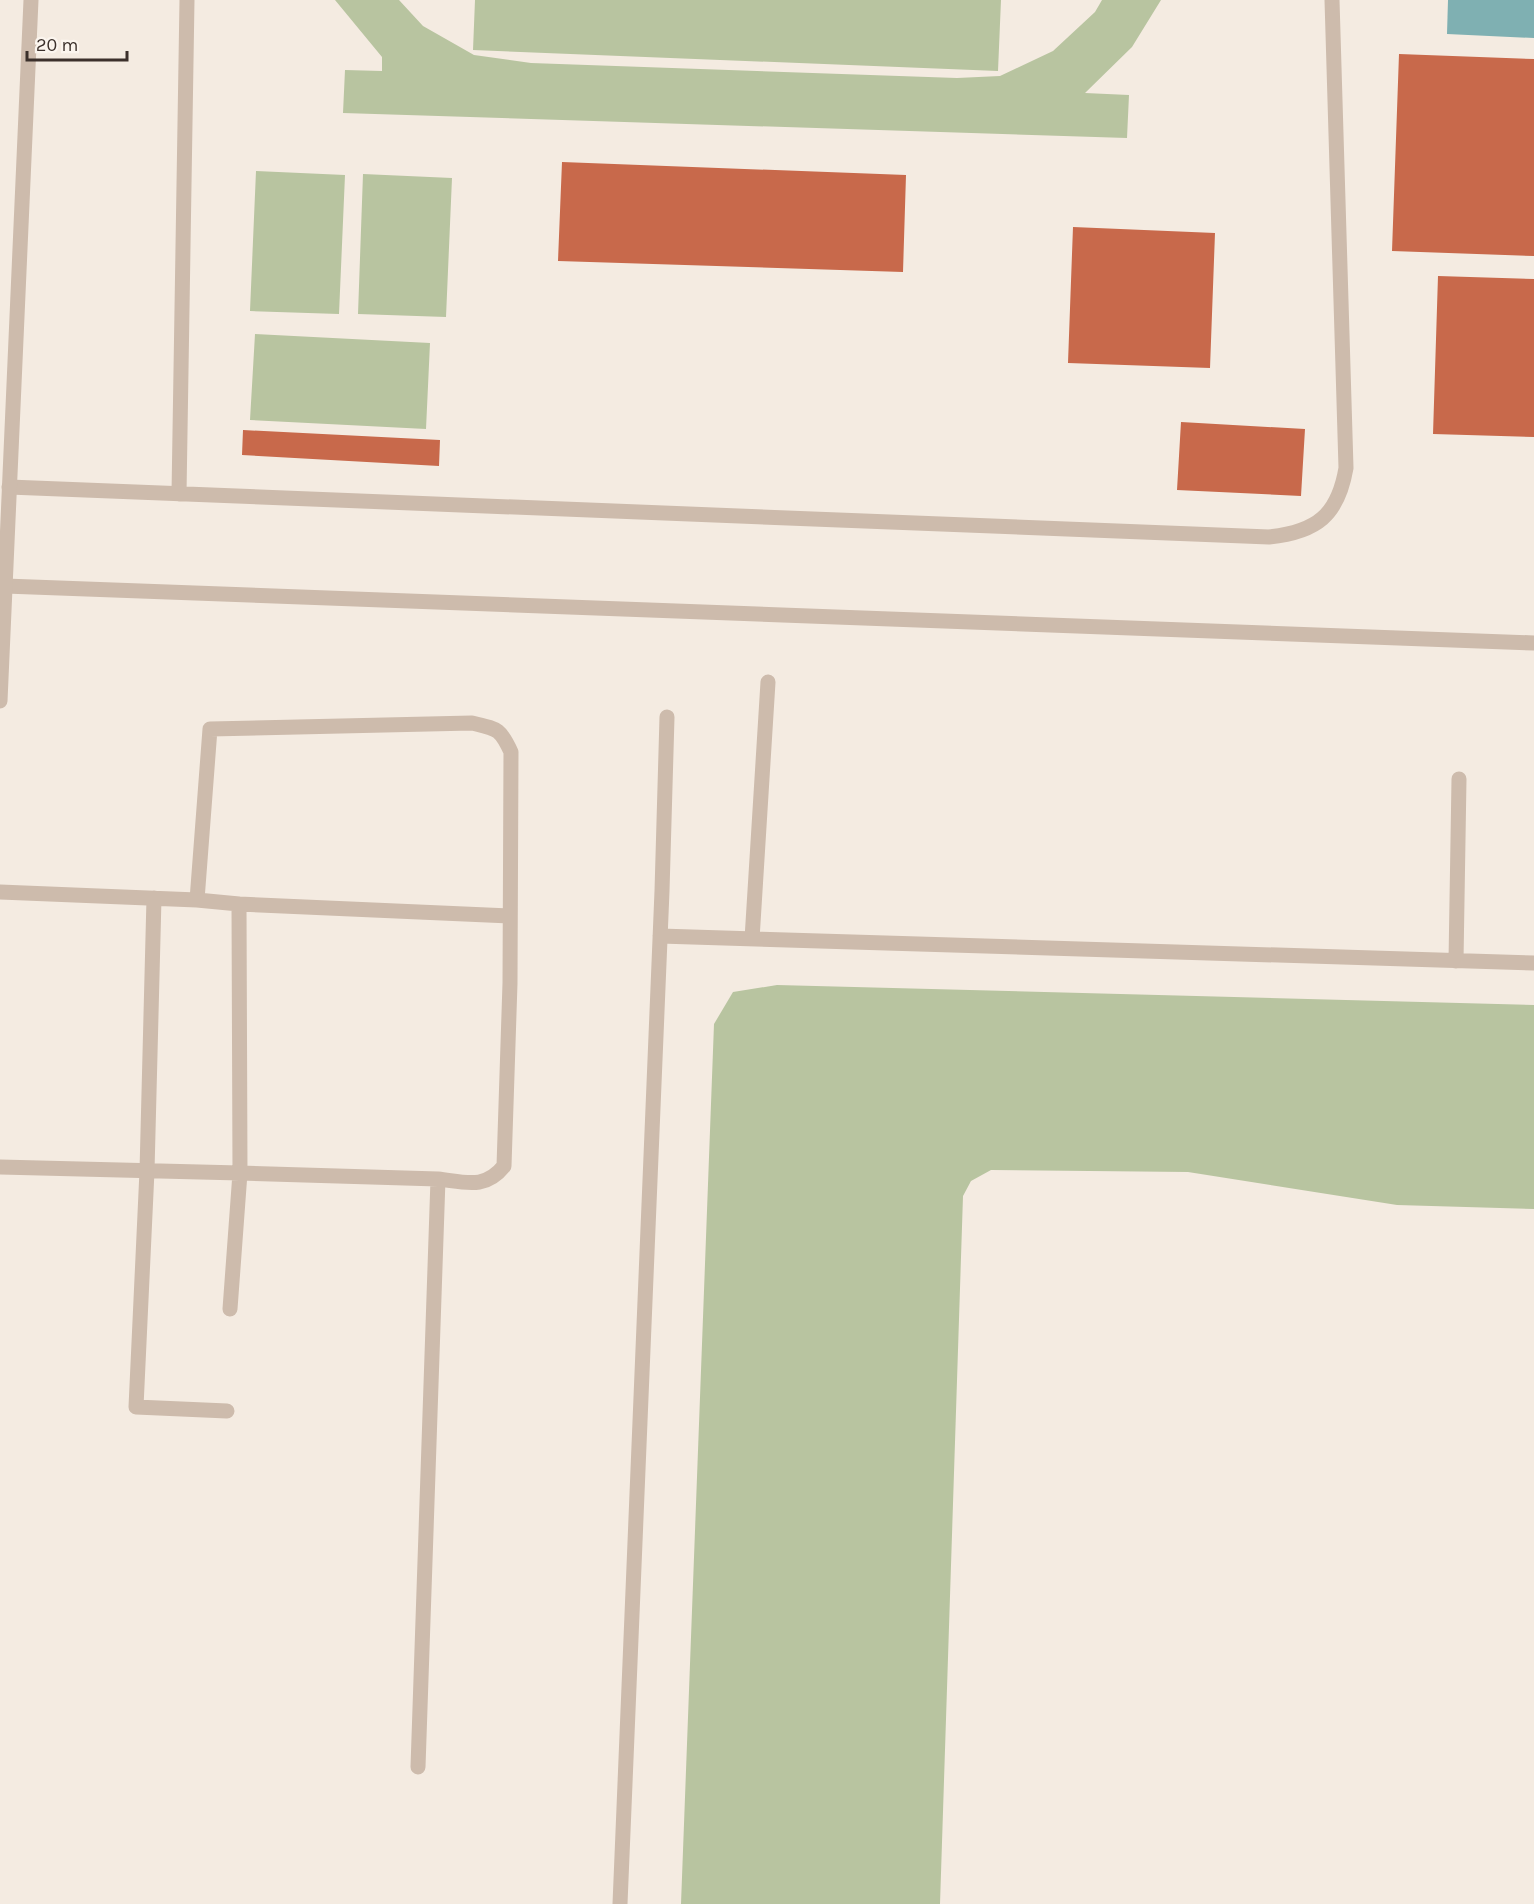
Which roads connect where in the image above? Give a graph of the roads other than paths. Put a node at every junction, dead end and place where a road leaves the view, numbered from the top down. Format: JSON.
{"nodes":[{"id":1,"x":31,"y":0,"type":"edge"},
{"id":2,"x":187,"y":0,"type":"edge"},
{"id":3,"x":1332,"y":0,"type":"edge"},
{"id":4,"x":9,"y":487,"type":"junction"},
{"id":5,"x":179,"y":494,"type":"junction"},
{"id":6,"x":5,"y":586,"type":"junction"},
{"id":7,"x":1534,"y":643,"type":"edge"},
{"id":8,"x":768,"y":682,"type":"dead end"},
{"id":9,"x":0,"y":701,"type":"edge"},
{"id":10,"x":667,"y":717,"type":"dead end"},
{"id":11,"x":1459,"y":779,"type":"dead end"},
{"id":12,"x":0,"y":892,"type":"edge"},
{"id":13,"x":154,"y":898,"type":"junction"},
{"id":14,"x":197,"y":900,"type":"junction"},
{"id":15,"x":239,"y":904,"type":"junction"},
{"id":16,"x":510,"y":916,"type":"junction"},
{"id":17,"x":660,"y":936,"type":"junction"},
{"id":18,"x":752,"y":939,"type":"junction"},
{"id":19,"x":1456,"y":961,"type":"junction"},
{"id":20,"x":1534,"y":963,"type":"edge"},
{"id":21,"x":0,"y":1167,"type":"edge"},
{"id":22,"x":147,"y":1171,"type":"junction"},
{"id":23,"x":240,"y":1173,"type":"junction"},
{"id":24,"x":438,"y":1179,"type":"junction"},
{"id":25,"x":230,"y":1309,"type":"dead end"},
{"id":26,"x":226,"y":1411,"type":"dead end"},
{"id":27,"x":418,"y":1767,"type":"dead end"},
{"id":28,"x":620,"y":1904,"type":"edge"}],
"edges":[{"from":1,"to":4,"type":"street"},
{"from":2,"to":5,"type":"street"},
{"from":3,"to":5,"type":"street"},
{"from":4,"to":5,"type":"street"},
{"from":4,"to":6,"type":"street"},
{"from":6,"to":7,"type":"street"},
{"from":6,"to":9,"type":"street"},
{"from":8,"to":18,"type":"street"},
{"from":10,"to":17,"type":"street"},
{"from":11,"to":19,"type":"street"},
{"from":12,"to":13,"type":"street"},
{"from":13,"to":14,"type":"street"},
{"from":13,"to":22,"type":"street"},
{"from":14,"to":15,"type":"street"},
{"from":14,"to":16,"type":"street"},
{"from":15,"to":16,"type":"street"},
{"from":15,"to":23,"type":"street"},
{"from":16,"to":24,"type":"street"},
{"from":17,"to":18,"type":"street"},
{"from":17,"to":28,"type":"street"},
{"from":18,"to":19,"type":"street"},
{"from":19,"to":20,"type":"street"},
{"from":21,"to":22,"type":"street"},
{"from":22,"to":23,"type":"street"},
{"from":22,"to":26,"type":"street"},
{"from":23,"to":24,"type":"street"},
{"from":23,"to":25,"type":"street"},
{"from":24,"to":27,"type":"street"}]}
